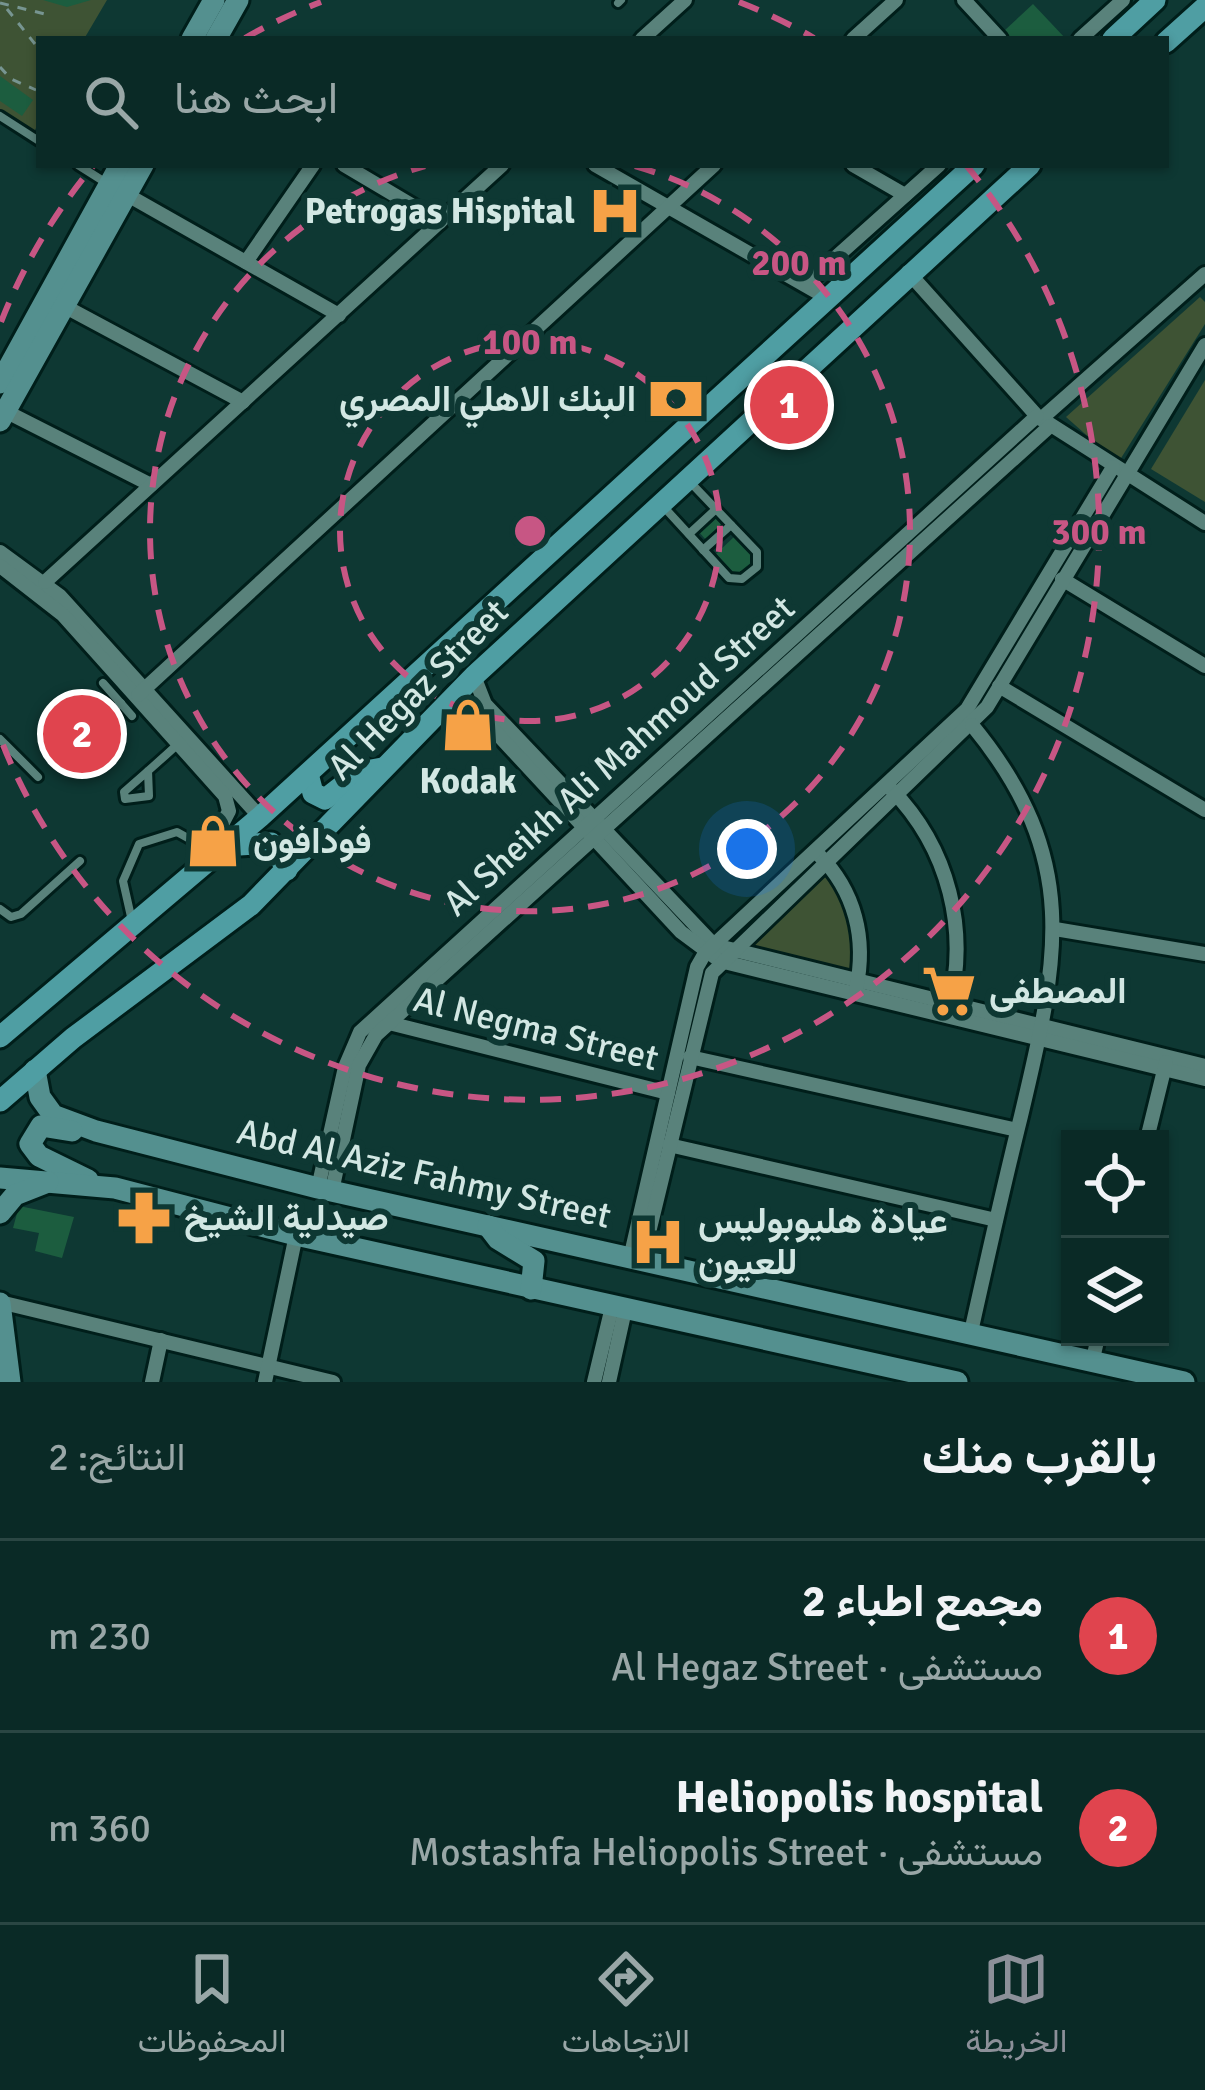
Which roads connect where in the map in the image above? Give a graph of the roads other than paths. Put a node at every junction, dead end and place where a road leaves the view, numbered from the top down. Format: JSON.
{"nodes":[{"id":1,"x":214,"y":0,"type":"edge"},
{"id":2,"x":238,"y":0,"type":"edge"},
{"id":3,"x":896,"y":0,"type":"edge"},
{"id":4,"x":964,"y":0,"type":"edge"},
{"id":5,"x":1124,"y":0,"type":"edge"},
{"id":6,"x":1156,"y":0,"type":"edge"},
{"id":7,"x":680,"y":2,"type":"edge"},
{"id":8,"x":1205,"y":7,"type":"edge"},
{"id":9,"x":194,"y":36,"type":"edge"},
{"id":10,"x":218,"y":36,"type":"edge"},
{"id":11,"x":645,"y":36,"type":"edge"},
{"id":12,"x":856,"y":36,"type":"edge"},
{"id":13,"x":997,"y":36,"type":"edge"},
{"id":14,"x":1083,"y":36,"type":"edge"},
{"id":15,"x":1116,"y":36,"type":"edge"},
{"id":16,"x":1169,"y":40,"type":"edge"},
{"id":17,"x":0,"y":116,"type":"edge"},
{"id":18,"x":36,"y":139,"type":"edge"},
{"id":19,"x":86,"y":168,"type":"edge"},
{"id":20,"x":311,"y":168,"type":"edge"},
{"id":21,"x":349,"y":168,"type":"edge"},
{"id":22,"x":499,"y":168,"type":"edge"},
{"id":23,"x":600,"y":168,"type":"edge"},
{"id":24,"x":711,"y":168,"type":"edge"},
{"id":25,"x":859,"y":168,"type":"edge"},
{"id":26,"x":936,"y":168,"type":"edge"},
{"id":27,"x":971,"y":168,"type":"edge"},
{"id":28,"x":1027,"y":168,"type":"edge"},
{"id":29,"x":118,"y":181,"type":"edge"},
{"id":30,"x":905,"y":195,"type":"junction"},
{"id":31,"x":668,"y":206,"type":"junction"},
{"id":32,"x":440,"y":222,"type":"junction"},
{"id":33,"x":246,"y":262,"type":"junction"},
{"id":34,"x":908,"y":272,"type":"junction"},
{"id":35,"x":1205,"y":274,"type":"edge"},
{"id":36,"x":806,"y":284,"type":"junction"},
{"id":37,"x":829,"y":299,"type":"junction"},
{"id":38,"x":64,"y":307,"type":"junction"},
{"id":39,"x":339,"y":315,"type":"junction"},
{"id":40,"x":1205,"y":345,"type":"edge"},
{"id":41,"x":0,"y":383,"type":"edge"},
{"id":42,"x":243,"y":402,"type":"junction"},
{"id":43,"x":3,"y":416,"type":"edge"},
{"id":44,"x":1043,"y":420,"type":"junction"},
{"id":45,"x":1119,"y":470,"type":"junction"},
{"id":46,"x":688,"y":480,"type":"junction"},
{"id":47,"x":152,"y":485,"type":"junction"},
{"id":48,"x":661,"y":504,"type":"junction"},
{"id":49,"x":716,"y":509,"type":"junction"},
{"id":50,"x":1205,"y":523,"type":"edge"},
{"id":51,"x":731,"y":525,"type":"junction"},
{"id":52,"x":689,"y":535,"type":"junction"},
{"id":53,"x":703,"y":550,"type":"junction"},
{"id":54,"x":0,"y":552,"type":"edge"},
{"id":55,"x":0,"y":566,"type":"edge"},
{"id":56,"x":1062,"y":579,"type":"junction"},
{"id":57,"x":45,"y":582,"type":"junction"},
{"id":58,"x":1205,"y":666,"type":"edge"},
{"id":59,"x":475,"y":676,"type":"junction"},
{"id":60,"x":103,"y":683,"type":"dead end"},
{"id":61,"x":999,"y":686,"type":"junction"},
{"id":62,"x":142,"y":692,"type":"junction"},
{"id":63,"x":448,"y":702,"type":"junction"},
{"id":64,"x":123,"y":705,"type":"junction"},
{"id":65,"x":132,"y":716,"type":"dead end"},
{"id":66,"x":972,"y":725,"type":"junction"},
{"id":67,"x":0,"y":739,"type":"edge"},
{"id":68,"x":179,"y":743,"type":"junction"},
{"id":69,"x":72,"y":749,"type":"dead end"},
{"id":70,"x":382,"y":768,"type":"junction"},
{"id":71,"x":148,"y":771,"type":"dead end"},
{"id":72,"x":308,"y":774,"type":"junction"},
{"id":73,"x":38,"y":777,"type":"dead end"},
{"id":74,"x":892,"y":790,"type":"junction"},
{"id":75,"x":1205,"y":810,"type":"edge"},
{"id":76,"x":260,"y":817,"type":"junction"},
{"id":77,"x":595,"y":828,"type":"junction"},
{"id":78,"x":219,"y":850,"type":"junction"},
{"id":79,"x":820,"y":856,"type":"junction"},
{"id":80,"x":80,"y":862,"type":"dead end"},
{"id":81,"x":287,"y":870,"type":"junction"},
{"id":82,"x":0,"y":909,"type":"edge"},
{"id":83,"x":132,"y":922,"type":"junction"},
{"id":84,"x":1054,"y":929,"type":"junction"},
{"id":85,"x":717,"y":953,"type":"junction"},
{"id":86,"x":1205,"y":955,"type":"edge"},
{"id":87,"x":856,"y":989,"type":"junction"},
{"id":88,"x":949,"y":1011,"type":"junction"},
{"id":89,"x":389,"y":1023,"type":"junction"},
{"id":90,"x":1041,"y":1033,"type":"junction"},
{"id":91,"x":0,"y":1037,"type":"edge"},
{"id":92,"x":690,"y":1057,"type":"junction"},
{"id":93,"x":1166,"y":1063,"type":"junction"},
{"id":94,"x":1205,"y":1066,"type":"edge"},
{"id":95,"x":35,"y":1070,"type":"junction"},
{"id":96,"x":1205,"y":1079,"type":"edge"},
{"id":97,"x":668,"y":1094,"type":"junction"},
{"id":98,"x":0,"y":1101,"type":"edge"},
{"id":99,"x":1018,"y":1130,"type":"junction"},
{"id":100,"x":1149,"y":1130,"type":"edge"},
{"id":101,"x":96,"y":1131,"type":"junction"},
{"id":102,"x":670,"y":1145,"type":"junction"},
{"id":103,"x":0,"y":1178,"type":"edge"},
{"id":104,"x":55,"y":1179,"type":"junction"},
{"id":105,"x":91,"y":1184,"type":"junction"},
{"id":106,"x":325,"y":1189,"type":"junction"},
{"id":107,"x":0,"y":1213,"type":"edge"},
{"id":108,"x":995,"y":1220,"type":"junction"},
{"id":109,"x":488,"y":1226,"type":"junction"},
{"id":110,"x":296,"y":1235,"type":"junction"},
{"id":111,"x":637,"y":1256,"type":"junction"},
{"id":112,"x":531,"y":1289,"type":"junction"},
{"id":113,"x":0,"y":1302,"type":"edge"},
{"id":114,"x":618,"y":1309,"type":"junction"},
{"id":115,"x":971,"y":1332,"type":"junction"},
{"id":116,"x":161,"y":1340,"type":"junction"},
{"id":117,"x":1096,"y":1346,"type":"edge"},
{"id":118,"x":1092,"y":1363,"type":"junction"},
{"id":119,"x":266,"y":1374,"type":"edge"},
{"id":120,"x":10,"y":1382,"type":"edge"},
{"id":121,"x":152,"y":1382,"type":"edge"},
{"id":122,"x":333,"y":1382,"type":"edge"},
{"id":123,"x":594,"y":1382,"type":"edge"},
{"id":124,"x":609,"y":1382,"type":"edge"},
{"id":125,"x":957,"y":1382,"type":"edge"},
{"id":126,"x":1184,"y":1382,"type":"edge"}],
"edges":[{"from":1,"to":9,"type":"main road"},
{"from":2,"to":10,"type":"main road"},
{"from":3,"to":12,"type":"street"},
{"from":4,"to":13,"type":"street"},
{"from":5,"to":14,"type":"street"},
{"from":6,"to":15,"type":"main road"},
{"from":7,"to":11,"type":"street"},
{"from":8,"to":16,"type":"main road"},
{"from":17,"to":18,"type":"lane"},
{"from":19,"to":29,"type":"lane"},
{"from":20,"to":33,"type":"street"},
{"from":21,"to":32,"type":"street"},
{"from":22,"to":32,"type":"street"},
{"from":23,"to":31,"type":"street"},
{"from":24,"to":31,"type":"street"},
{"from":25,"to":30,"type":"street"},
{"from":26,"to":30,"type":"street"},
{"from":27,"to":37,"type":"main road","name":"Al Hegaz Street"},
{"from":28,"to":34,"type":"main road","name":"Al Hegaz Street"},
{"from":29,"to":33,"type":"street"},
{"from":29,"to":38,"type":"main road"},
{"from":29,"to":41,"type":"main road"},
{"from":30,"to":36,"type":"street"},
{"from":31,"to":36,"type":"street"},
{"from":31,"to":62,"type":"street"},
{"from":32,"to":39,"type":"street"},
{"from":33,"to":39,"type":"street"},
{"from":34,"to":44,"type":"street"},
{"from":34,"to":46,"type":"main road","name":"Al Hegaz Street"},
{"from":35,"to":44,"type":"street","name":"Al Sheikh Ali Mahmoud Street"},
{"from":36,"to":37,"type":"street"},
{"from":37,"to":72,"type":"main road","name":"Al Hegaz Street"},
{"from":38,"to":42,"type":"street"},
{"from":38,"to":43,"type":"main road"},
{"from":39,"to":42,"type":"street"},
{"from":40,"to":45,"type":"street"},
{"from":42,"to":47,"type":"street"},
{"from":43,"to":47,"type":"street"},
{"from":44,"to":45,"type":"street"},
{"from":44,"to":77,"type":"street","name":"Al Sheikh Ali Mahmoud Street"},
{"from":45,"to":50,"type":"street"},
{"from":45,"to":56,"type":"street"},
{"from":45,"to":74,"type":"street"},
{"from":46,"to":48,"type":"main road","name":"Al Hegaz Street"},
{"from":46,"to":49,"type":"lane"},
{"from":47,"to":57,"type":"street"},
{"from":48,"to":52,"type":"lane"},
{"from":48,"to":59,"type":"main road","name":"Al Hegaz Street"},
{"from":49,"to":51,"type":"lane"},
{"from":49,"to":52,"type":"lane"},
{"from":51,"to":53,"type":"lane"},
{"from":51,"to":53,"type":"lane"},
{"from":52,"to":53,"type":"lane"},
{"from":54,"to":57,"type":"street"},
{"from":55,"to":62,"type":"street"},
{"from":56,"to":58,"type":"street"},
{"from":56,"to":61,"type":"street"},
{"from":57,"to":62,"type":"street"},
{"from":59,"to":63,"type":"main road","name":"Al Hegaz Street"},
{"from":59,"to":77,"type":"street"},
{"from":60,"to":64,"type":"lane"},
{"from":61,"to":66,"type":"street"},
{"from":61,"to":75,"type":"street"},
{"from":62,"to":64,"type":"lane"},
{"from":62,"to":68,"type":"street"},
{"from":62,"to":76,"type":"street"},
{"from":63,"to":70,"type":"main road","name":"Al Hegaz Street"},
{"from":63,"to":77,"type":"street"},
{"from":64,"to":65,"type":"lane"},
{"from":64,"to":69,"type":"lane"},
{"from":66,"to":74,"type":"street"},
{"from":66,"to":84,"type":"street"},
{"from":67,"to":73,"type":"lane"},
{"from":68,"to":71,"type":"lane"},
{"from":68,"to":78,"type":"street"},
{"from":70,"to":72,"type":"main road"},
{"from":70,"to":81,"type":"main road","name":"Al Hegaz Street"},
{"from":72,"to":76,"type":"main road","name":"Al Hegaz Street"},
{"from":74,"to":79,"type":"street"},
{"from":74,"to":88,"type":"street"},
{"from":76,"to":78,"type":"main road","name":"Al Hegaz Street"},
{"from":77,"to":85,"type":"street"},
{"from":77,"to":89,"type":"street","name":"Al Sheikh Ali Mahmoud Street"},
{"from":77,"to":106,"type":"street","name":"Al Sheikh Ali Mahmoud Street"},
{"from":78,"to":81,"type":"main road"},
{"from":78,"to":83,"type":"main road","name":"Al Hegaz Street"},
{"from":78,"to":83,"type":"lane"},
{"from":79,"to":85,"type":"street"},
{"from":79,"to":87,"type":"street"},
{"from":80,"to":82,"type":"lane"},
{"from":81,"to":95,"type":"main road","name":"Al Hegaz Street"},
{"from":83,"to":91,"type":"main road","name":"Al Hegaz Street"},
{"from":84,"to":86,"type":"street"},
{"from":84,"to":90,"type":"street"},
{"from":85,"to":87,"type":"street"},
{"from":85,"to":92,"type":"street"},
{"from":85,"to":97,"type":"street"},
{"from":87,"to":88,"type":"street"},
{"from":88,"to":90,"type":"street"},
{"from":89,"to":97,"type":"street","name":"Al Negma Street"},
{"from":89,"to":106,"type":"street","name":"Al Sheikh Ali Mahmoud Street"},
{"from":90,"to":93,"type":"street"},
{"from":90,"to":99,"type":"street"},
{"from":92,"to":99,"type":"street"},
{"from":92,"to":102,"type":"street"},
{"from":93,"to":94,"type":"street"},
{"from":93,"to":96,"type":"street"},
{"from":93,"to":100,"type":"street"},
{"from":95,"to":98,"type":"main road","name":"Al Hegaz Street"},
{"from":95,"to":101,"type":"main road","name":"Abd Al Aziz Fahmy Street"},
{"from":97,"to":111,"type":"street"},
{"from":99,"to":108,"type":"street"},
{"from":101,"to":105,"type":"main road"},
{"from":101,"to":106,"type":"main road","name":"Abd Al Aziz Fahmy Street"},
{"from":102,"to":108,"type":"street"},
{"from":102,"to":111,"type":"street"},
{"from":103,"to":104,"type":"main road"},
{"from":104,"to":105,"type":"main road"},
{"from":104,"to":107,"type":"main road"},
{"from":105,"to":110,"type":"main road"},
{"from":106,"to":109,"type":"main road","name":"Abd Al Aziz Fahmy Street"},
{"from":108,"to":115,"type":"street"},
{"from":109,"to":111,"type":"main road","name":"Abd Al Aziz Fahmy Street"},
{"from":109,"to":112,"type":"main road"},
{"from":110,"to":112,"type":"main road"},
{"from":110,"to":119,"type":"street"},
{"from":111,"to":115,"type":"main road","name":"Abd Al Aziz Fahmy Street"},
{"from":112,"to":114,"type":"main road"},
{"from":113,"to":116,"type":"street"},
{"from":113,"to":120,"type":"main road"},
{"from":114,"to":123,"type":"street"},
{"from":114,"to":124,"type":"street"},
{"from":114,"to":125,"type":"main road"},
{"from":115,"to":118,"type":"main road","name":"Abd Al Aziz Fahmy Street"},
{"from":116,"to":119,"type":"street"},
{"from":116,"to":121,"type":"street"},
{"from":117,"to":118,"type":"street"},
{"from":118,"to":126,"type":"main road","name":"Abd Al Aziz Fahmy Street"},
{"from":119,"to":122,"type":"street"}]}
